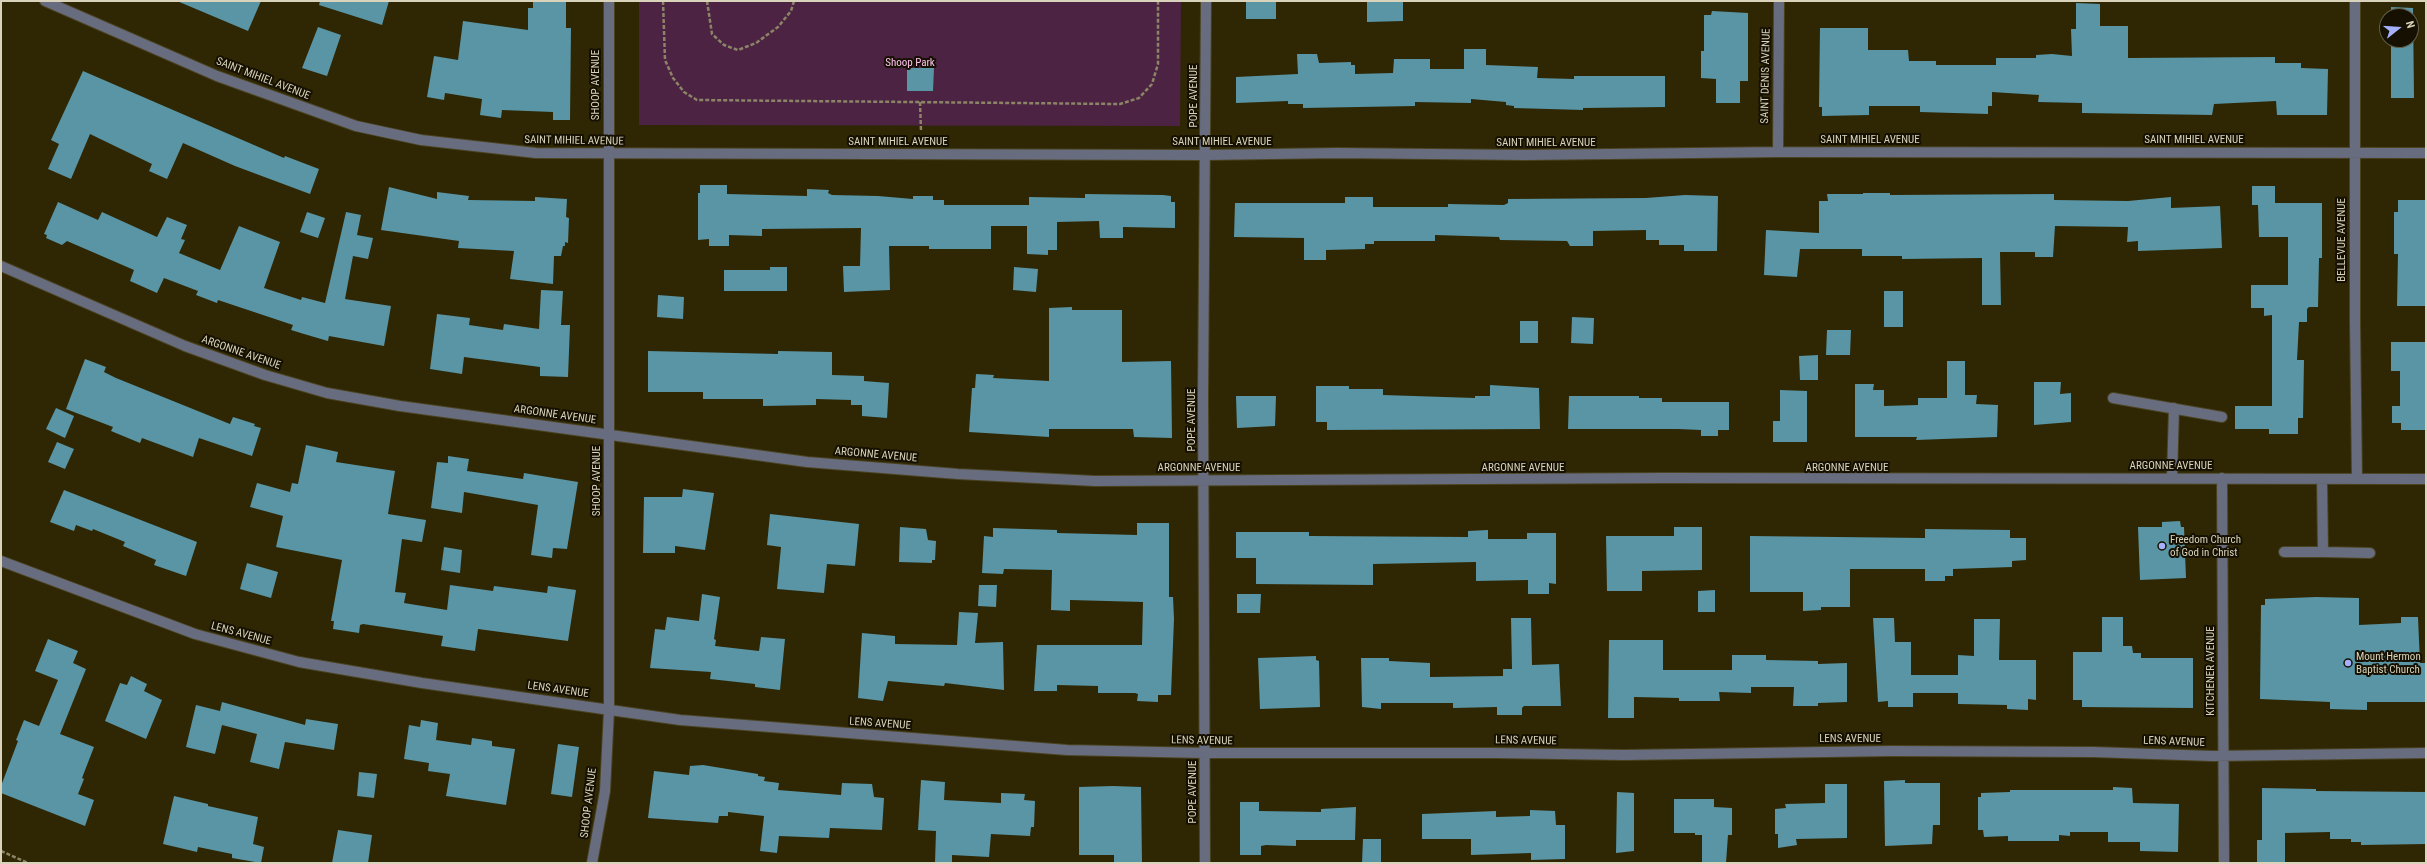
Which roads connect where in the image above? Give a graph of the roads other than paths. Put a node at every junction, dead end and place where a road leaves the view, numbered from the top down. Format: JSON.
{"nodes":[{"id":1,"x":45,"y":1,"type":"edge"},
{"id":2,"x":608,"y":1,"type":"edge"},
{"id":3,"x":1206,"y":1,"type":"edge"},
{"id":4,"x":1779,"y":1,"type":"edge"},
{"id":5,"x":2354,"y":1,"type":"edge"},
{"id":6,"x":1778,"y":152,"type":"junction"},
{"id":7,"x":2354,"y":152,"type":"junction"},
{"id":8,"x":608,"y":153,"type":"junction"},
{"id":9,"x":2426,"y":153,"type":"edge"},
{"id":10,"x":1206,"y":155,"type":"junction"},
{"id":11,"x":1,"y":266,"type":"edge"},
{"id":12,"x":2113,"y":398,"type":"dead end"},
{"id":13,"x":2174,"y":408,"type":"junction"},
{"id":14,"x":2222,"y":417,"type":"dead end"},
{"id":15,"x":608,"y":435,"type":"junction"},
{"id":16,"x":2172,"y":478,"type":"junction"},
{"id":17,"x":2222,"y":478,"type":"junction"},
{"id":18,"x":2322,"y":479,"type":"junction"},
{"id":19,"x":2357,"y":479,"type":"junction"},
{"id":20,"x":2426,"y":479,"type":"edge"},
{"id":21,"x":1204,"y":480,"type":"junction"},
{"id":22,"x":2284,"y":552,"type":"dead end"},
{"id":23,"x":2323,"y":552,"type":"junction"},
{"id":24,"x":2370,"y":553,"type":"dead end"},
{"id":25,"x":1,"y":561,"type":"edge"},
{"id":26,"x":609,"y":710,"type":"junction"},
{"id":27,"x":1205,"y":753,"type":"junction"},
{"id":28,"x":2426,"y":753,"type":"edge"},
{"id":29,"x":2223,"y":755,"type":"junction"},
{"id":30,"x":592,"y":863,"type":"edge"},
{"id":31,"x":1205,"y":863,"type":"edge"},
{"id":32,"x":2224,"y":863,"type":"edge"}],
"edges":[{"from":1,"to":8,"type":"street","name":"SAINT MIHIEL AVENUE"},
{"from":2,"to":8,"type":"street","name":"SHOOP AVENUE"},
{"from":3,"to":10,"type":"street","name":"POPE AVENUE"},
{"from":4,"to":6,"type":"street","name":"SAINT DENIS AVENUE"},
{"from":5,"to":7,"type":"street","name":"BELLEVUE AVENUE"},
{"from":6,"to":7,"type":"street","name":"SAINT MIHIEL AVENUE"},
{"from":6,"to":10,"type":"street","name":"SAINT MIHIEL AVENUE"},
{"from":7,"to":9,"type":"street","name":"SAINT MIHIEL AVENUE"},
{"from":7,"to":19,"type":"street","name":"BELLEVUE AVENUE"},
{"from":8,"to":10,"type":"street","name":"SAINT MIHIEL AVENUE"},
{"from":8,"to":15,"type":"street","name":"SHOOP AVENUE"},
{"from":10,"to":21,"type":"street","name":"POPE AVENUE"},
{"from":11,"to":15,"type":"street","name":"ARGONNE AVENUE"},
{"from":12,"to":13,"type":"street"},
{"from":13,"to":14,"type":"street"},
{"from":13,"to":16,"type":"street"},
{"from":15,"to":21,"type":"street","name":"ARGONNE AVENUE"},
{"from":15,"to":26,"type":"street","name":"SHOOP AVENUE"},
{"from":16,"to":17,"type":"street","name":"ARGONNE AVENUE"},
{"from":16,"to":21,"type":"street","name":"ARGONNE AVENUE"},
{"from":17,"to":18,"type":"street","name":"ARGONNE AVENUE"},
{"from":17,"to":29,"type":"street","name":"KITCHENER AVENUE"},
{"from":18,"to":19,"type":"street","name":"ARGONNE AVENUE"},
{"from":18,"to":23,"type":"street"},
{"from":19,"to":20,"type":"street","name":"ARGONNE AVENUE"},
{"from":21,"to":27,"type":"street","name":"POPE AVENUE"},
{"from":22,"to":23,"type":"street"},
{"from":23,"to":24,"type":"street"},
{"from":25,"to":26,"type":"street","name":"LENS AVENUE"},
{"from":26,"to":27,"type":"street","name":"LENS AVENUE"},
{"from":26,"to":30,"type":"street","name":"SHOOP AVENUE"},
{"from":27,"to":29,"type":"street","name":"LENS AVENUE"},
{"from":27,"to":31,"type":"street","name":"POPE AVENUE"},
{"from":28,"to":29,"type":"street","name":"LENS AVENUE"},
{"from":29,"to":32,"type":"street","name":"KITCHENER AVENUE"}]}
